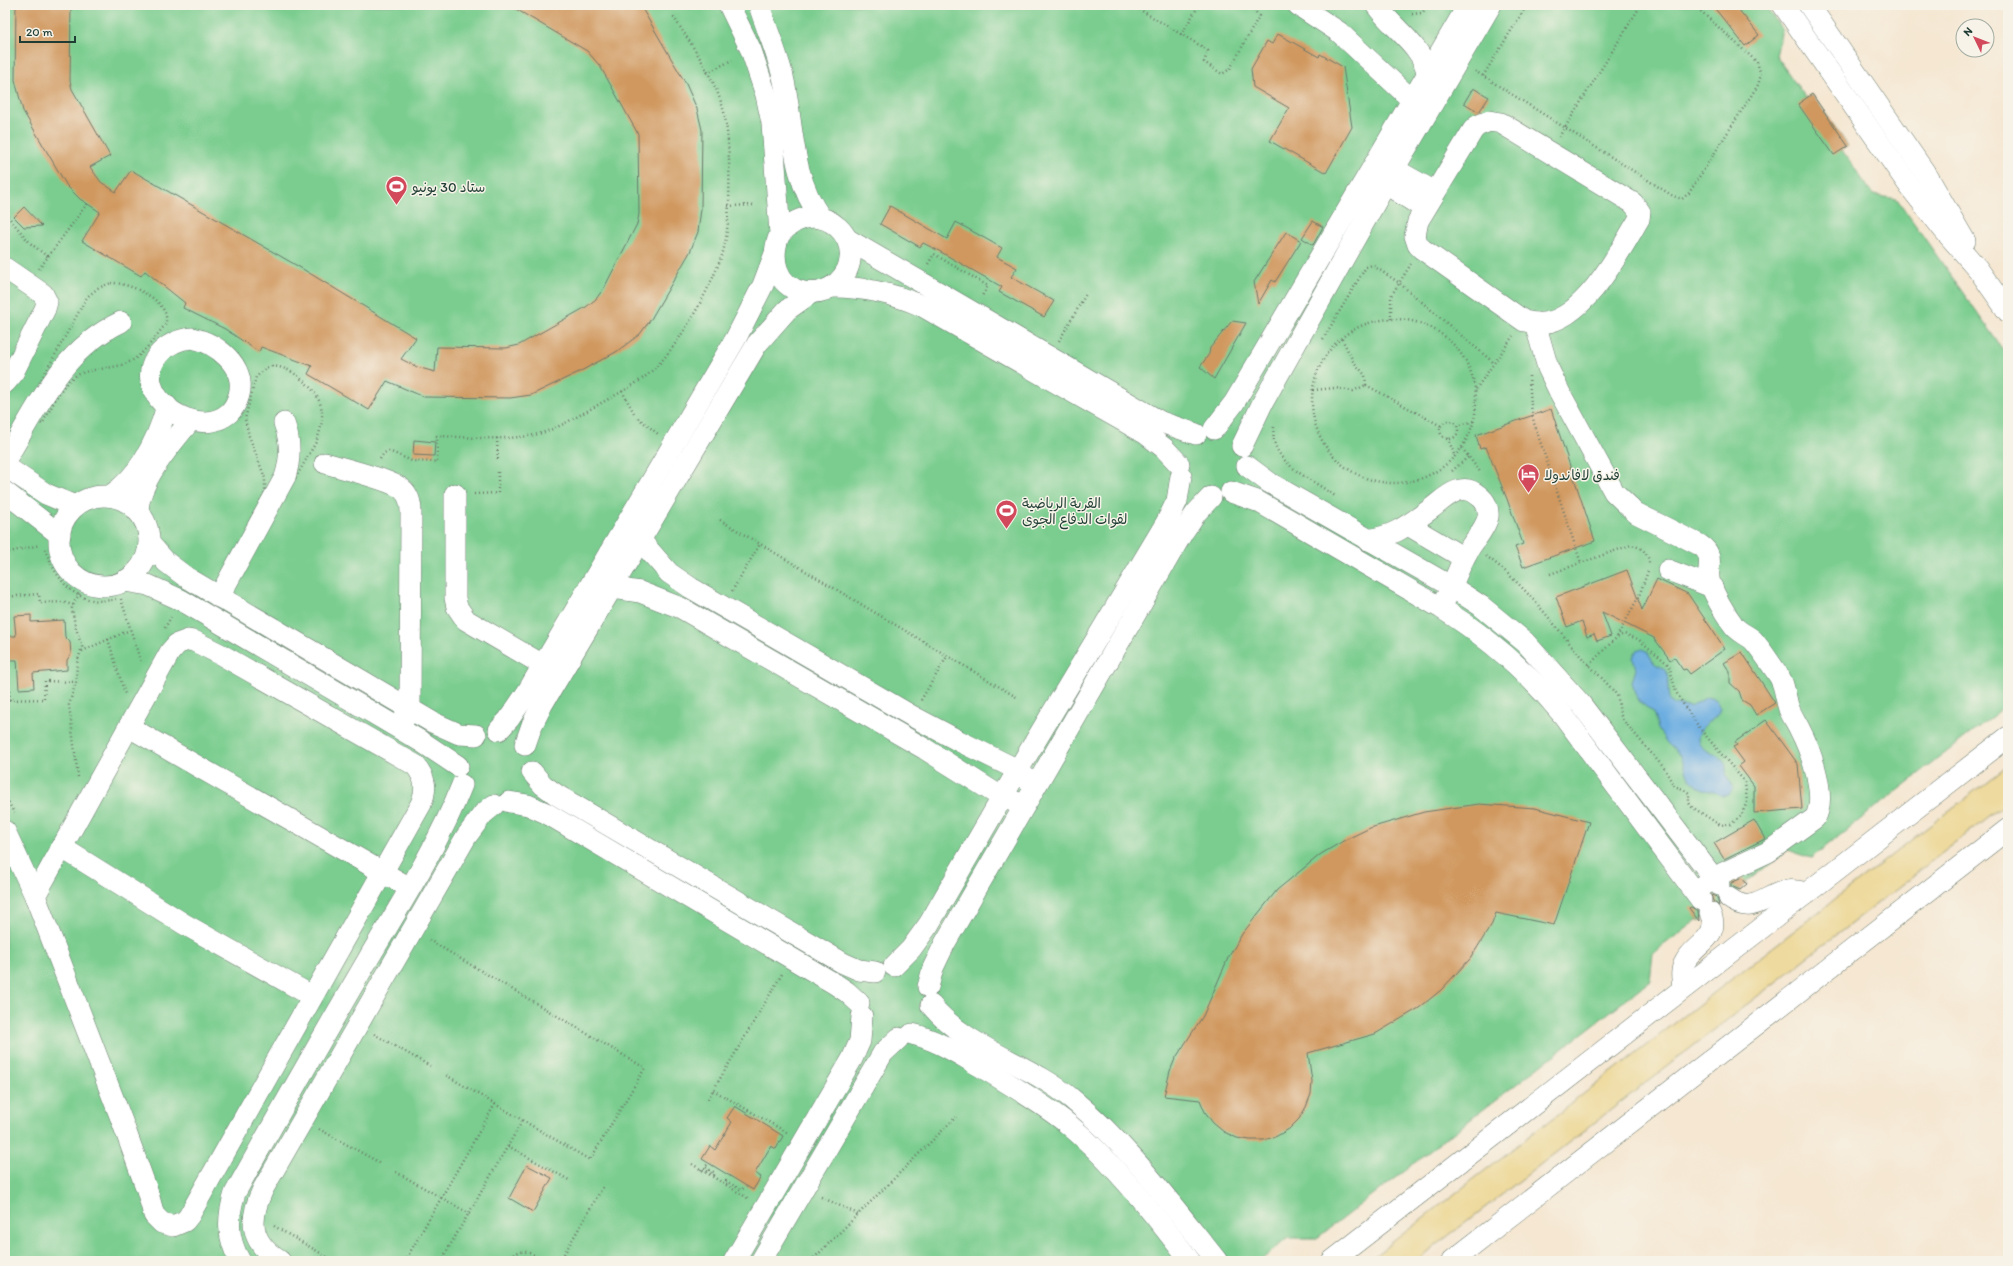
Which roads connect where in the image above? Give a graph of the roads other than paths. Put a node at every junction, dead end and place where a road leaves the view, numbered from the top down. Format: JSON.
{"nodes":[{"id":1,"x":729,"y":5,"type":"edge"},
{"id":2,"x":759,"y":5,"type":"edge"},
{"id":3,"x":1298,"y":5,"type":"edge"},
{"id":4,"x":1468,"y":5,"type":"edge"},
{"id":5,"x":1491,"y":5,"type":"edge"},
{"id":6,"x":1783,"y":5,"type":"edge"},
{"id":7,"x":1809,"y":5,"type":"edge"},
{"id":8,"x":1388,"y":7,"type":"edge"},
{"id":9,"x":1444,"y":44,"type":"junction"},
{"id":10,"x":1427,"y":73,"type":"junction"},
{"id":11,"x":1421,"y":105,"type":"junction"},
{"id":12,"x":1884,"y":113,"type":"junction"},
{"id":13,"x":1866,"y":124,"type":"junction"},
{"id":14,"x":1390,"y":176,"type":"junction"},
{"id":15,"x":1430,"y":201,"type":"junction"},
{"id":16,"x":821,"y":218,"type":"junction"},
{"id":17,"x":780,"y":234,"type":"junction"},
{"id":18,"x":847,"y":239,"type":"junction"},
{"id":19,"x":774,"y":256,"type":"junction"},
{"id":20,"x":5,"y":268,"type":"edge"},
{"id":21,"x":1978,"y":268,"type":"junction"},
{"id":22,"x":833,"y":287,"type":"junction"},
{"id":23,"x":811,"y":293,"type":"junction"},
{"id":24,"x":2008,"y":312,"type":"edge"},
{"id":25,"x":121,"y":322,"type":"dead end"},
{"id":26,"x":1529,"y":322,"type":"junction"},
{"id":27,"x":5,"y":383,"type":"edge"},
{"id":28,"x":167,"y":406,"type":"junction"},
{"id":29,"x":191,"y":420,"type":"junction"},
{"id":30,"x":284,"y":423,"type":"dead end"},
{"id":31,"x":1205,"y":432,"type":"junction"},
{"id":32,"x":1242,"y":446,"type":"junction"},
{"id":33,"x":5,"y":461,"type":"edge"},
{"id":34,"x":326,"y":463,"type":"dead end"},
{"id":35,"x":5,"y":466,"type":"edge"},
{"id":36,"x":1247,"y":466,"type":"junction"},
{"id":37,"x":1180,"y":470,"type":"junction"},
{"id":38,"x":5,"y":492,"type":"edge"},
{"id":39,"x":1231,"y":492,"type":"junction"},
{"id":40,"x":455,"y":494,"type":"road end"},
{"id":41,"x":110,"y":496,"type":"junction"},
{"id":42,"x":1211,"y":497,"type":"junction"},
{"id":43,"x":76,"y":506,"type":"junction"},
{"id":44,"x":138,"y":511,"type":"junction"},
{"id":45,"x":1408,"y":525,"type":"junction"},
{"id":46,"x":60,"y":535,"type":"junction"},
{"id":47,"x":1368,"y":540,"type":"junction"},
{"id":48,"x":641,"y":541,"type":"junction"},
{"id":49,"x":150,"y":544,"type":"junction"},
{"id":50,"x":1468,"y":551,"type":"junction"},
{"id":51,"x":1668,"y":570,"type":"dead end"},
{"id":52,"x":1452,"y":587,"type":"junction"},
{"id":53,"x":1712,"y":587,"type":"junction"},
{"id":54,"x":613,"y":588,"type":"junction"},
{"id":55,"x":124,"y":592,"type":"junction"},
{"id":56,"x":219,"y":597,"type":"junction"},
{"id":57,"x":1442,"y":608,"type":"junction"},
{"id":58,"x":543,"y":665,"type":"junction"},
{"id":59,"x":410,"y":709,"type":"junction"},
{"id":60,"x":129,"y":727,"type":"junction"},
{"id":61,"x":398,"y":728,"type":"junction"},
{"id":62,"x":499,"y":730,"type":"junction"},
{"id":63,"x":476,"y":736,"type":"junction"},
{"id":64,"x":2008,"y":737,"type":"edge"},
{"id":65,"x":524,"y":745,"type":"junction"},
{"id":66,"x":1018,"y":770,"type":"junction"},
{"id":67,"x":532,"y":772,"type":"junction"},
{"id":68,"x":460,"y":776,"type":"junction"},
{"id":69,"x":1030,"y":796,"type":"junction"},
{"id":70,"x":1002,"y":798,"type":"junction"},
{"id":71,"x":502,"y":803,"type":"junction"},
{"id":72,"x":10,"y":823,"type":"edge"},
{"id":73,"x":2008,"y":829,"type":"edge"},
{"id":74,"x":61,"y":847,"type":"junction"},
{"id":75,"x":382,"y":872,"type":"junction"},
{"id":76,"x":1721,"y":887,"type":"junction"},
{"id":77,"x":410,"y":888,"type":"junction"},
{"id":78,"x":1805,"y":893,"type":"junction"},
{"id":79,"x":35,"y":896,"type":"junction"},
{"id":80,"x":1702,"y":901,"type":"junction"},
{"id":81,"x":885,"y":969,"type":"junction"},
{"id":82,"x":1683,"y":987,"type":"junction"},
{"id":83,"x":312,"y":996,"type":"junction"},
{"id":84,"x":929,"y":996,"type":"junction"},
{"id":85,"x":860,"y":1010,"type":"junction"},
{"id":86,"x":906,"y":1036,"type":"junction"},
{"id":87,"x":266,"y":1076,"type":"junction"},
{"id":88,"x":292,"y":1090,"type":"junction"},
{"id":89,"x":1212,"y":1254,"type":"edge"},
{"id":90,"x":240,"y":1261,"type":"edge"},
{"id":91,"x":280,"y":1261,"type":"edge"},
{"id":92,"x":734,"y":1261,"type":"edge"},
{"id":93,"x":761,"y":1261,"type":"edge"},
{"id":94,"x":1190,"y":1261,"type":"edge"},
{"id":95,"x":1332,"y":1261,"type":"edge"},
{"id":96,"x":1452,"y":1261,"type":"edge"}],
"edges":[{"from":1,"to":17,"type":"street"},
{"from":2,"to":16,"type":"street"},
{"from":3,"to":11,"type":"street"},
{"from":4,"to":9,"type":"street"},
{"from":5,"to":11,"type":"street"},
{"from":6,"to":13,"type":"street"},
{"from":7,"to":12,"type":"street"},
{"from":8,"to":9,"type":"street"},
{"from":8,"to":10,"type":"street"},
{"from":9,"to":10,"type":"street"},
{"from":10,"to":11,"type":"street"},
{"from":11,"to":14,"type":"street"},
{"from":11,"to":31,"type":"street"},
{"from":12,"to":13,"type":"street"},
{"from":12,"to":21,"type":"street"},
{"from":13,"to":21,"type":"street"},
{"from":14,"to":15,"type":"street"},
{"from":14,"to":32,"type":"street"},
{"from":15,"to":26,"type":"street"},
{"from":15,"to":26,"type":"street"},
{"from":16,"to":17,"type":"street"},
{"from":16,"to":18,"type":"street"},
{"from":17,"to":19,"type":"street"},
{"from":18,"to":22,"type":"street"},
{"from":18,"to":31,"type":"street"},
{"from":19,"to":23,"type":"street"},
{"from":19,"to":58,"type":"street"},
{"from":20,"to":27,"type":"street"},
{"from":21,"to":24,"type":"street"},
{"from":22,"to":23,"type":"street"},
{"from":22,"to":37,"type":"street"},
{"from":23,"to":48,"type":"street"},
{"from":25,"to":33,"type":"street"},
{"from":26,"to":53,"type":"street"},
{"from":28,"to":29,"type":"street"},
{"from":28,"to":29,"type":"street"},
{"from":28,"to":41,"type":"street"},
{"from":29,"to":44,"type":"street"},
{"from":30,"to":56,"type":"street"},
{"from":31,"to":32,"type":"street"},
{"from":31,"to":37,"type":"street"},
{"from":32,"to":36,"type":"street"},
{"from":34,"to":59,"type":"street"},
{"from":35,"to":43,"type":"street"},
{"from":36,"to":39,"type":"street"},
{"from":36,"to":47,"type":"street"},
{"from":37,"to":42,"type":"street"},
{"from":37,"to":66,"type":"street"},
{"from":38,"to":46,"type":"street"},
{"from":39,"to":42,"type":"street"},
{"from":39,"to":57,"type":"street"},
{"from":40,"to":58,"type":"street"},
{"from":41,"to":43,"type":"street"},
{"from":41,"to":44,"type":"street"},
{"from":42,"to":69,"type":"street"},
{"from":43,"to":46,"type":"street"},
{"from":44,"to":49,"type":"street"},
{"from":45,"to":47,"type":"street"},
{"from":45,"to":50,"type":"street"},
{"from":45,"to":50,"type":"street"},
{"from":46,"to":55,"type":"street"},
{"from":47,"to":52,"type":"street"},
{"from":48,"to":54,"type":"street"},
{"from":48,"to":66,"type":"street"},
{"from":49,"to":55,"type":"street"},
{"from":49,"to":56,"type":"street"},
{"from":50,"to":52,"type":"street"},
{"from":51,"to":53,"type":"street"},
{"from":52,"to":57,"type":"street"},
{"from":52,"to":76,"type":"street"},
{"from":53,"to":76,"type":"street"},
{"from":54,"to":65,"type":"street"},
{"from":54,"to":70,"type":"street"},
{"from":55,"to":61,"type":"street"},
{"from":56,"to":59,"type":"street"},
{"from":57,"to":80,"type":"street"},
{"from":58,"to":62,"type":"street"},
{"from":59,"to":61,"type":"street"},
{"from":59,"to":63,"type":"street"},
{"from":60,"to":74,"type":"street"},
{"from":60,"to":75,"type":"street"},
{"from":60,"to":75,"type":"street"},
{"from":61,"to":68,"type":"street"},
{"from":62,"to":63,"type":"street"},
{"from":62,"to":65,"type":"street"},
{"from":63,"to":68,"type":"street"},
{"from":64,"to":78,"type":"street"},
{"from":65,"to":67,"type":"street"},
{"from":66,"to":69,"type":"street"},
{"from":66,"to":70,"type":"street"},
{"from":67,"to":71,"type":"street"},
{"from":67,"to":81,"type":"street"},
{"from":68,"to":71,"type":"street"},
{"from":68,"to":77,"type":"street"},
{"from":69,"to":70,"type":"street"},
{"from":69,"to":84,"type":"street"},
{"from":70,"to":81,"type":"street"},
{"from":71,"to":85,"type":"street"},
{"from":71,"to":91,"type":"street"},
{"from":72,"to":79,"type":"street"},
{"from":73,"to":96,"type":"street"},
{"from":74,"to":79,"type":"street"},
{"from":74,"to":83,"type":"street"},
{"from":75,"to":77,"type":"street"},
{"from":75,"to":83,"type":"street"},
{"from":76,"to":78,"type":"street"},
{"from":76,"to":80,"type":"street"},
{"from":77,"to":88,"type":"street"},
{"from":78,"to":82,"type":"street"},
{"from":79,"to":87,"type":"street"},
{"from":80,"to":82,"type":"street"},
{"from":81,"to":84,"type":"street"},
{"from":81,"to":85,"type":"street"},
{"from":82,"to":95,"type":"street"},
{"from":83,"to":87,"type":"street"},
{"from":84,"to":86,"type":"street"},
{"from":84,"to":89,"type":"street"},
{"from":85,"to":86,"type":"street"},
{"from":85,"to":92,"type":"street"},
{"from":86,"to":93,"type":"street"},
{"from":86,"to":94,"type":"street"},
{"from":87,"to":88,"type":"street"},
{"from":88,"to":90,"type":"street"},
{"from":89,"to":94,"type":"street"}]}
